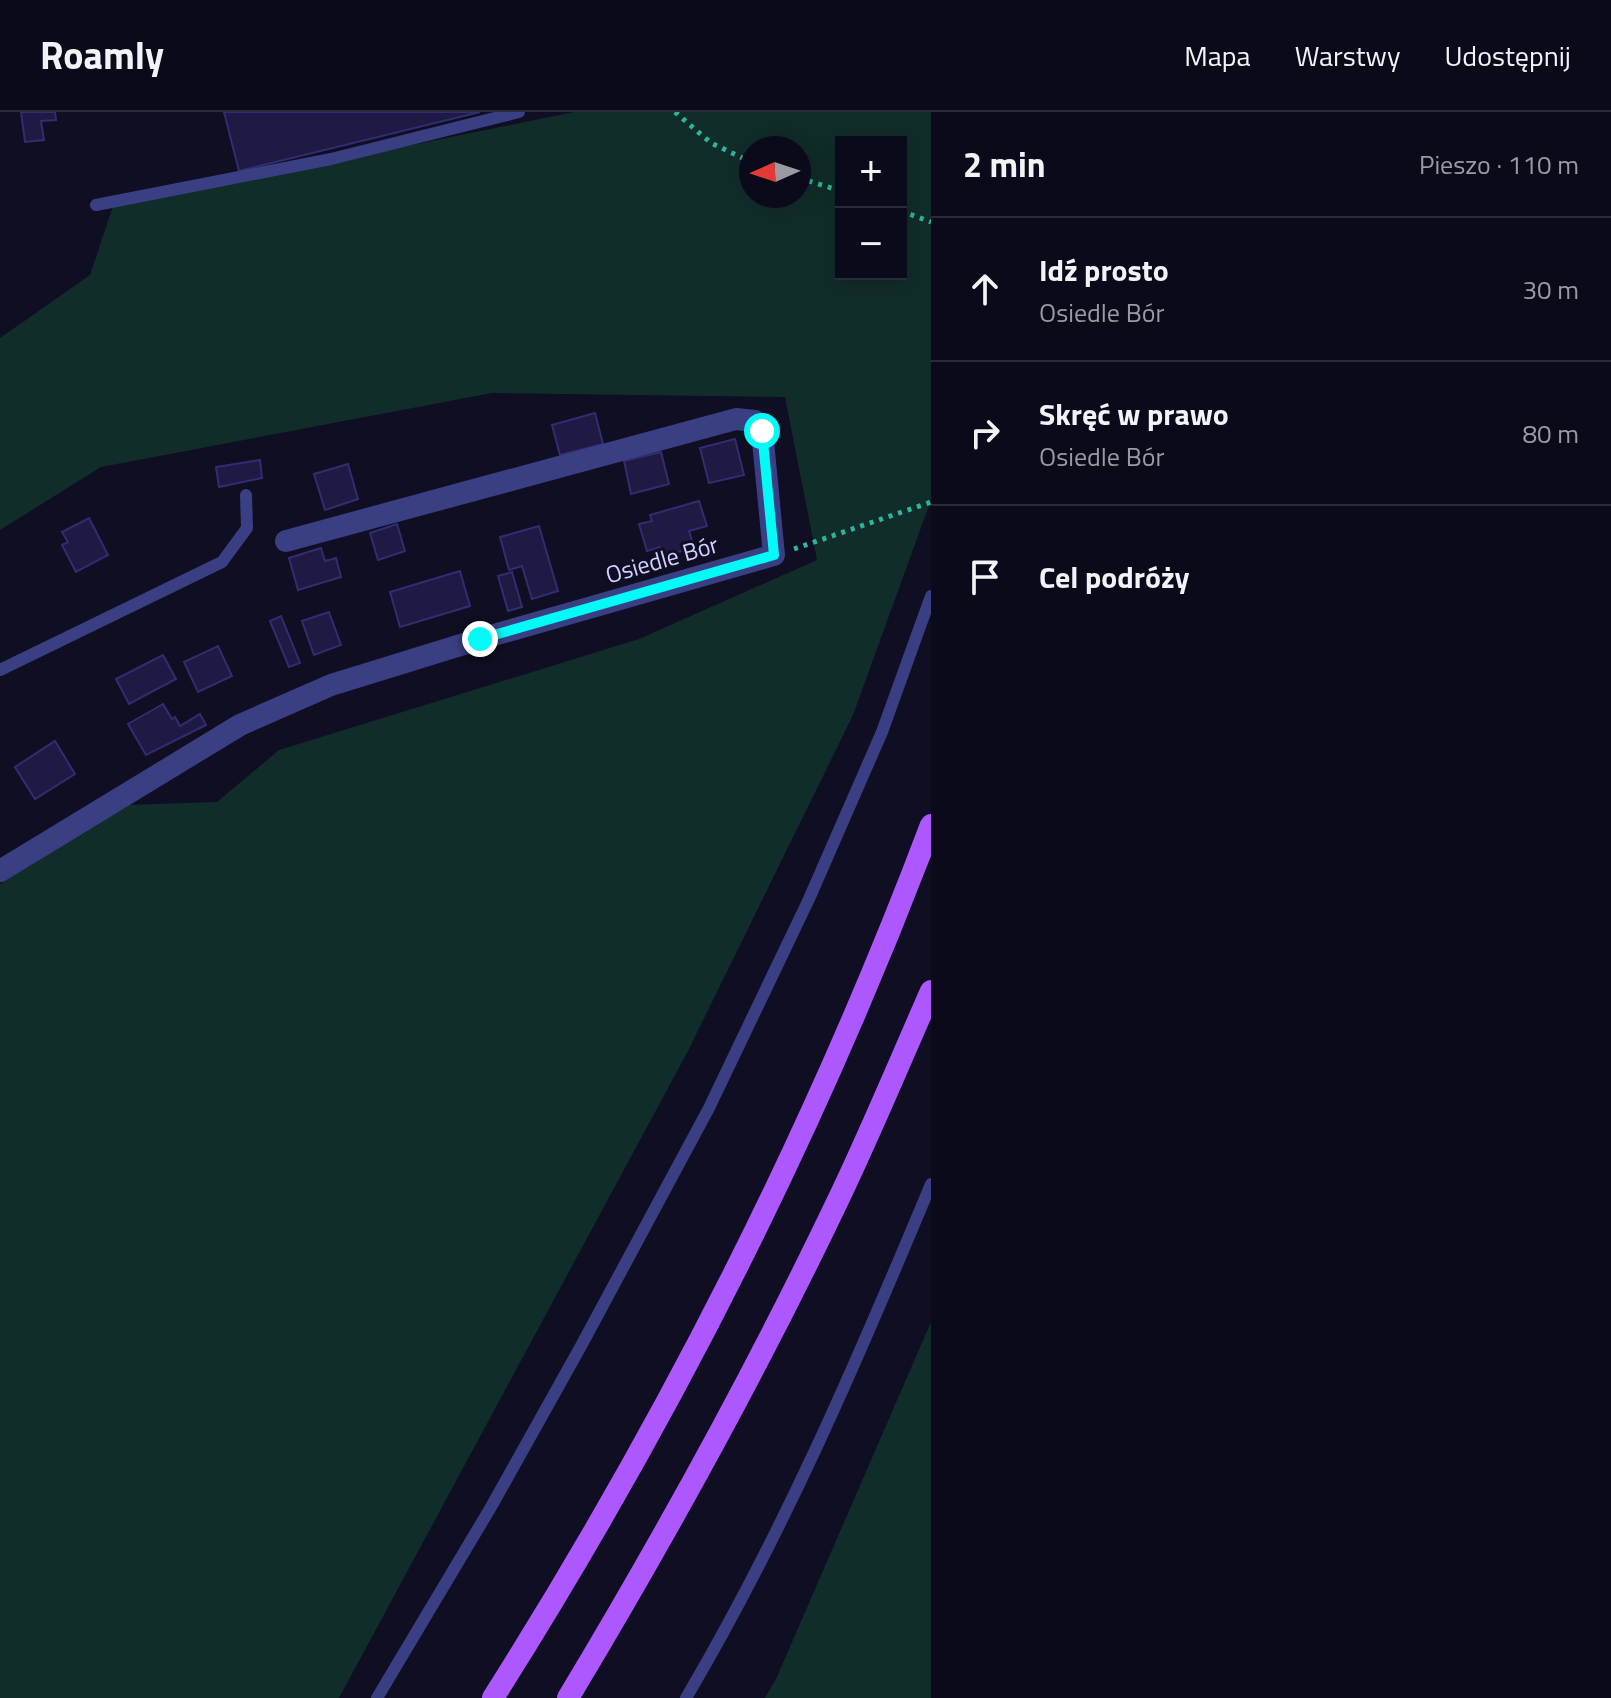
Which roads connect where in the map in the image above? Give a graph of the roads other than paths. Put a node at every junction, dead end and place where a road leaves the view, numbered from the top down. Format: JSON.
{"nodes":[{"id":1,"x":519,"y":112,"type":"edge"},
{"id":2,"x":96,"y":205,"type":"dead end"},
{"id":3,"x":246,"y":495,"type":"dead end"},
{"id":4,"x":286,"y":541,"type":"dead end"},
{"id":5,"x":931,"y":596,"type":"edge"},
{"id":6,"x":0,"y":670,"type":"edge"},
{"id":7,"x":931,"y":825,"type":"edge"},
{"id":8,"x":0,"y":871,"type":"edge"},
{"id":9,"x":931,"y":991,"type":"edge"},
{"id":10,"x":931,"y":1184,"type":"edge"},
{"id":11,"x":377,"y":1698,"type":"edge"},
{"id":12,"x":493,"y":1698,"type":"edge"},
{"id":13,"x":568,"y":1698,"type":"edge"},
{"id":14,"x":686,"y":1698,"type":"edge"}],
"edges":[{"from":1,"to":2,"type":"lane"},
{"from":3,"to":6,"type":"lane"},
{"from":4,"to":8,"type":"street","name":"Osiedle Bór"},
{"from":5,"to":11,"type":"lane"},
{"from":7,"to":12,"type":"main road"},
{"from":9,"to":13,"type":"main road"},
{"from":10,"to":14,"type":"lane"}]}
